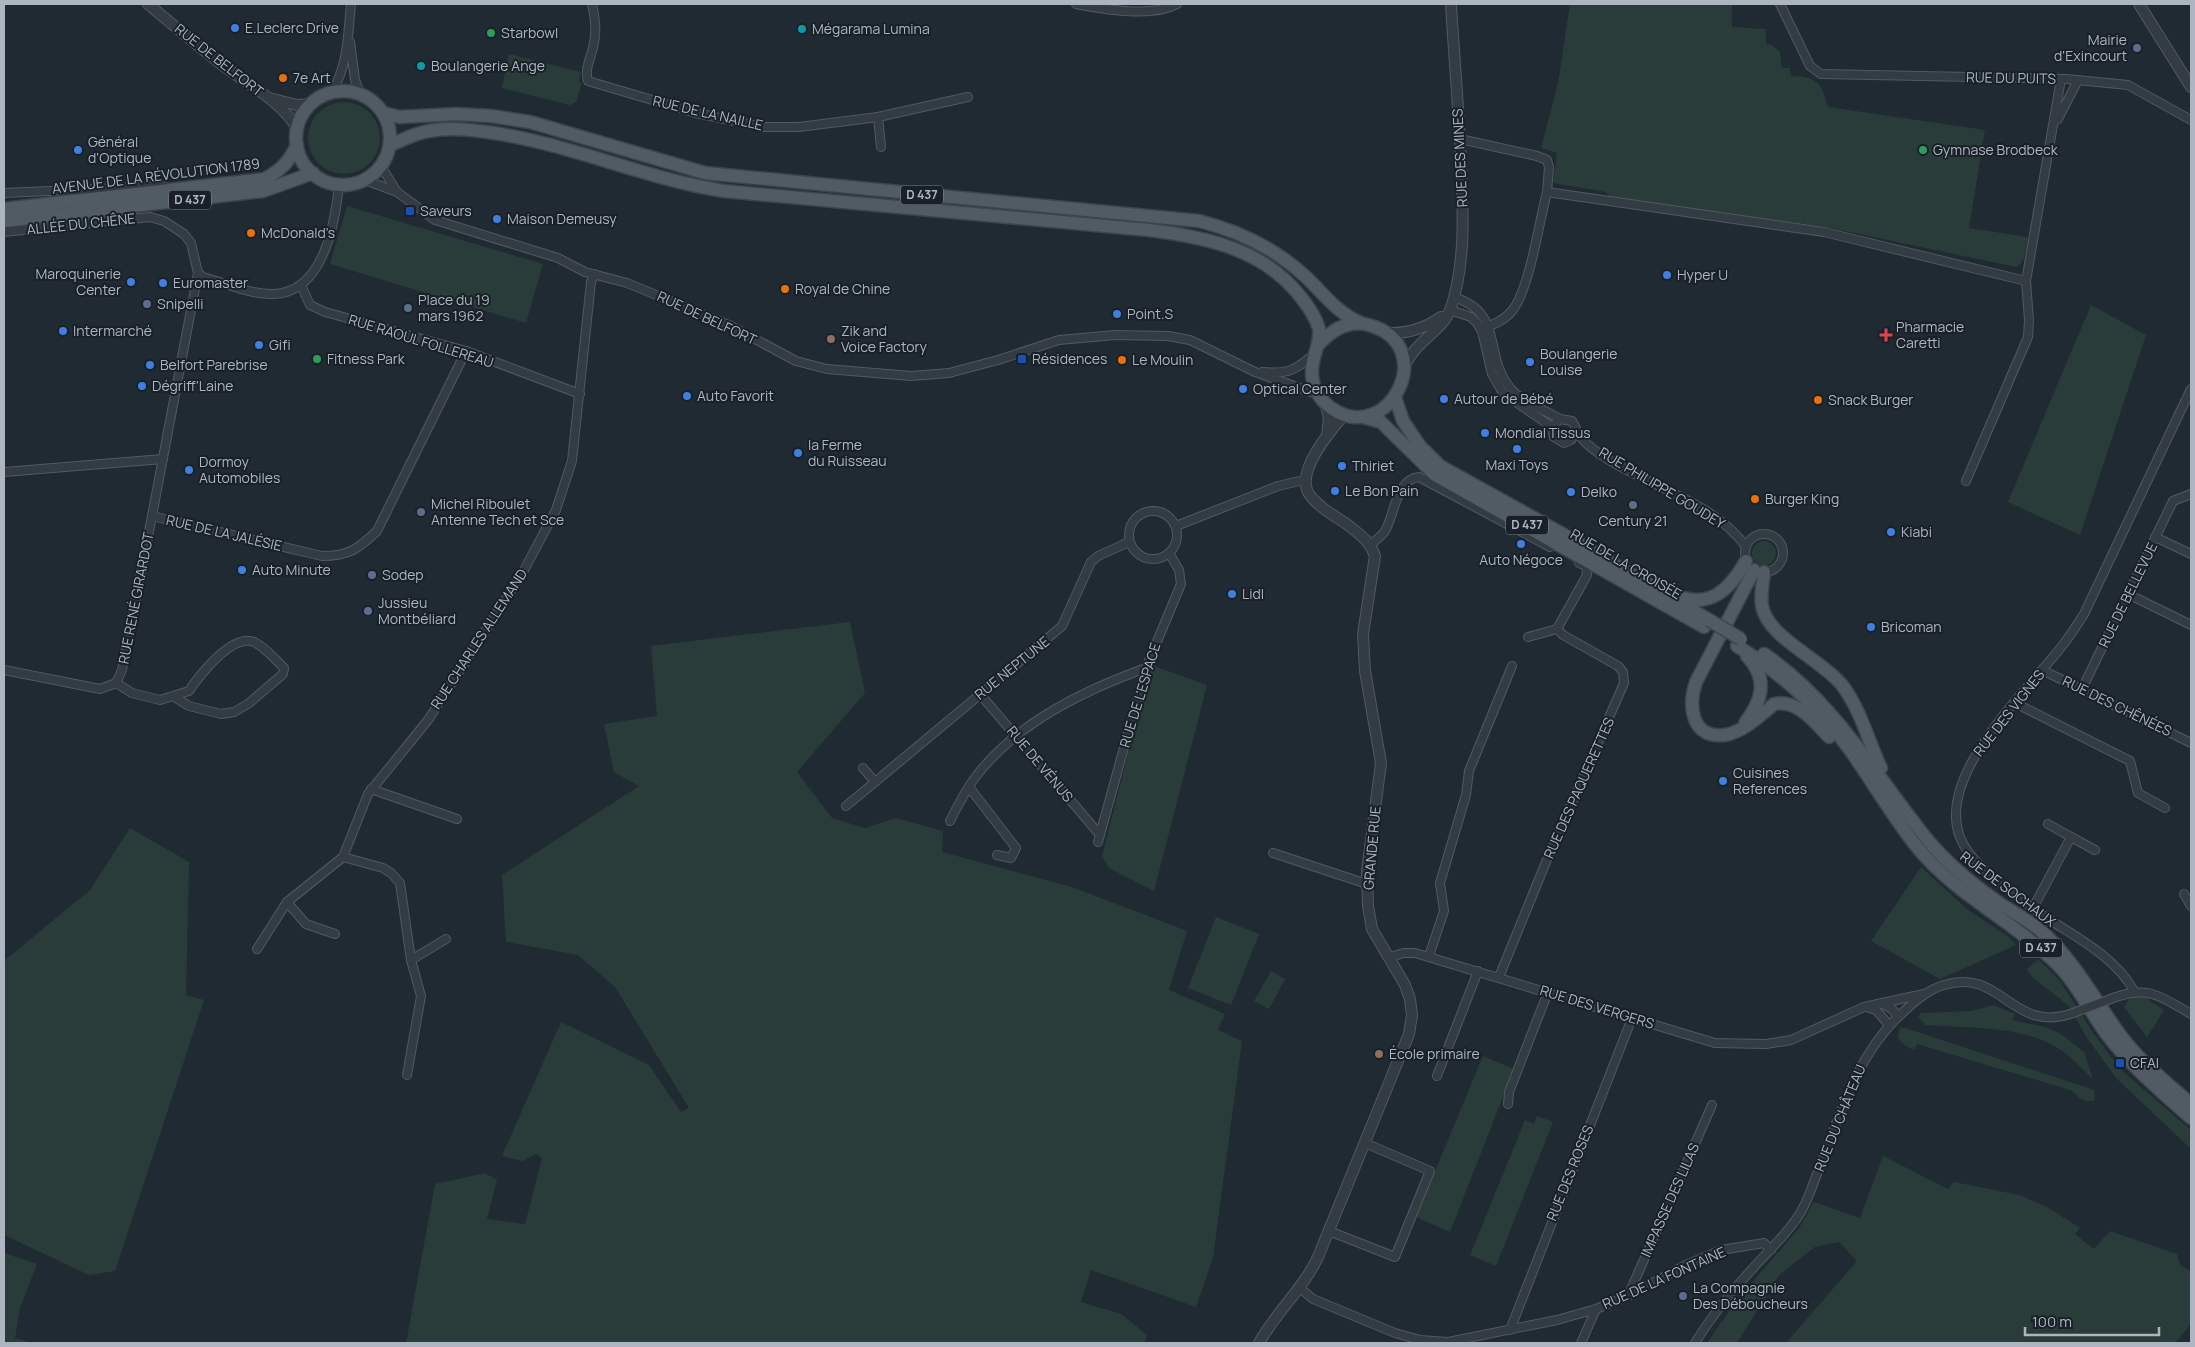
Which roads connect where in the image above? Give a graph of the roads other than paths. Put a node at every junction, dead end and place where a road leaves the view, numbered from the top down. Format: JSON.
{"nodes":[{"id":1,"x":148,"y":4,"type":"edge"},
{"id":2,"x":351,"y":4,"type":"edge"},
{"id":3,"x":592,"y":4,"type":"edge"},
{"id":4,"x":1076,"y":4,"type":"edge"},
{"id":5,"x":1178,"y":4,"type":"edge"},
{"id":6,"x":1451,"y":4,"type":"edge"},
{"id":7,"x":1780,"y":4,"type":"edge"},
{"id":8,"x":2138,"y":4,"type":"edge"},
{"id":9,"x":349,"y":34,"type":"junction"},
{"id":10,"x":2061,"y":79,"type":"junction"},
{"id":11,"x":2078,"y":80,"type":"junction"},
{"id":12,"x":2191,"y":88,"type":"edge"},
{"id":13,"x":332,"y":92,"type":"junction"},
{"id":14,"x":360,"y":94,"type":"junction"},
{"id":15,"x":968,"y":97,"type":"dead end"},
{"id":16,"x":268,"y":98,"type":"junction"},
{"id":17,"x":311,"y":104,"type":"junction"},
{"id":18,"x":384,"y":113,"type":"junction"},
{"id":19,"x":878,"y":117,"type":"junction"},
{"id":20,"x":2191,"y":120,"type":"edge"},
{"id":21,"x":2054,"y":127,"type":"junction"},
{"id":22,"x":297,"y":128,"type":"junction"},
{"id":23,"x":1460,"y":140,"type":"junction"},
{"id":24,"x":297,"y":145,"type":"junction"},
{"id":25,"x":390,"y":145,"type":"junction"},
{"id":26,"x":881,"y":147,"type":"dead end"},
{"id":27,"x":381,"y":166,"type":"junction"},
{"id":28,"x":312,"y":173,"type":"junction"},
{"id":29,"x":365,"y":180,"type":"junction"},
{"id":30,"x":338,"y":185,"type":"junction"},
{"id":31,"x":206,"y":187,"type":"junction"},
{"id":32,"x":397,"y":192,"type":"junction"},
{"id":33,"x":1547,"y":192,"type":"junction"},
{"id":34,"x":4,"y":193,"type":"edge"},
{"id":35,"x":4,"y":210,"type":"edge"},
{"id":36,"x":4,"y":222,"type":"edge"},
{"id":37,"x":4,"y":232,"type":"edge"},
{"id":38,"x":184,"y":234,"type":"joint"},
{"id":39,"x":198,"y":273,"type":"junction"},
{"id":40,"x":594,"y":274,"type":"junction"},
{"id":41,"x":2026,"y":281,"type":"junction"},
{"id":42,"x":301,"y":285,"type":"junction"},
{"id":43,"x":1454,"y":297,"type":"junction"},
{"id":44,"x":1450,"y":310,"type":"junction"},
{"id":45,"x":1361,"y":323,"type":"junction"},
{"id":46,"x":1488,"y":326,"type":"junction"},
{"id":47,"x":1386,"y":333,"type":"junction"},
{"id":48,"x":1317,"y":349,"type":"junction"},
{"id":49,"x":466,"y":352,"type":"junction"},
{"id":50,"x":1404,"y":367,"type":"junction"},
{"id":51,"x":1255,"y":372,"type":"junction"},
{"id":52,"x":2191,"y":389,"type":"edge"},
{"id":53,"x":580,"y":394,"type":"junction"},
{"id":54,"x":1395,"y":398,"type":"junction"},
{"id":55,"x":1322,"y":399,"type":"junction"},
{"id":56,"x":1352,"y":415,"type":"junction"},
{"id":57,"x":1560,"y":419,"type":"junction"},
{"id":58,"x":1552,"y":427,"type":"junction"},
{"id":59,"x":1576,"y":432,"type":"junction"},
{"id":60,"x":1327,"y":435,"type":"junction"},
{"id":61,"x":1571,"y":440,"type":"junction"},
{"id":62,"x":1586,"y":443,"type":"junction"},
{"id":63,"x":163,"y":459,"type":"junction"},
{"id":64,"x":4,"y":472,"type":"edge"},
{"id":65,"x":1304,"y":480,"type":"junction"},
{"id":66,"x":1966,"y":480,"type":"dead end"},
{"id":67,"x":2191,"y":494,"type":"edge"},
{"id":68,"x":152,"y":516,"type":"junction"},
{"id":69,"x":1176,"y":526,"type":"junction"},
{"id":70,"x":1737,"y":534,"type":"junction"},
{"id":71,"x":1754,"y":537,"type":"junction"},
{"id":72,"x":2156,"y":537,"type":"junction"},
{"id":73,"x":1129,"y":542,"type":"junction"},
{"id":74,"x":1371,"y":544,"type":"junction"},
{"id":75,"x":1746,"y":547,"type":"junction"},
{"id":76,"x":1169,"y":553,"type":"junction"},
{"id":77,"x":2191,"y":554,"type":"edge"},
{"id":78,"x":1755,"y":568,"type":"junction"},
{"id":79,"x":1650,"y":585,"type":"junction"},
{"id":80,"x":2128,"y":594,"type":"junction"},
{"id":81,"x":1707,"y":624,"type":"junction"},
{"id":82,"x":2191,"y":625,"type":"edge"},
{"id":83,"x":1557,"y":629,"type":"junction"},
{"id":84,"x":1528,"y":636,"type":"dead end"},
{"id":85,"x":1739,"y":642,"type":"junction"},
{"id":86,"x":1512,"y":666,"type":"dead end"},
{"id":87,"x":1146,"y":668,"type":"junction"},
{"id":88,"x":4,"y":670,"type":"edge"},
{"id":89,"x":2042,"y":670,"type":"junction"},
{"id":90,"x":116,"y":683,"type":"junction"},
{"id":91,"x":2082,"y":689,"type":"junction"},
{"id":92,"x":980,"y":694,"type":"junction"},
{"id":93,"x":173,"y":696,"type":"junction"},
{"id":94,"x":2015,"y":702,"type":"junction"},
{"id":95,"x":1739,"y":730,"type":"junction"},
{"id":96,"x":1016,"y":736,"type":"junction"},
{"id":97,"x":2191,"y":743,"type":"edge"},
{"id":98,"x":863,"y":768,"type":"dead end"},
{"id":99,"x":875,"y":782,"type":"junction"},
{"id":100,"x":969,"y":787,"type":"junction"},
{"id":101,"x":371,"y":789,"type":"junction"},
{"id":102,"x":1891,"y":791,"type":"junction"},
{"id":103,"x":1878,"y":793,"type":"junction"},
{"id":104,"x":846,"y":806,"type":"dead end"},
{"id":105,"x":2165,"y":808,"type":"dead end"},
{"id":106,"x":456,"y":819,"type":"dead end"},
{"id":107,"x":950,"y":821,"type":"dead end"},
{"id":108,"x":2048,"y":824,"type":"dead end"},
{"id":109,"x":2071,"y":837,"type":"junction"},
{"id":110,"x":1099,"y":838,"type":"joint"},
{"id":111,"x":2096,"y":850,"type":"dead end"},
{"id":112,"x":1273,"y":853,"type":"dead end"},
{"id":113,"x":997,"y":855,"type":"dead end"},
{"id":114,"x":343,"y":857,"type":"junction"},
{"id":115,"x":1367,"y":884,"type":"junction"},
{"id":116,"x":2184,"y":894,"type":"dead end"},
{"id":117,"x":287,"y":902,"type":"junction"},
{"id":118,"x":2191,"y":906,"type":"edge"},
{"id":119,"x":2033,"y":908,"type":"junction"},
{"id":120,"x":334,"y":934,"type":"dead end"},
{"id":121,"x":446,"y":939,"type":"dead end"},
{"id":122,"x":257,"y":949,"type":"dead end"},
{"id":123,"x":1429,"y":956,"type":"junction"},
{"id":124,"x":1390,"y":957,"type":"junction"},
{"id":125,"x":410,"y":960,"type":"junction"},
{"id":126,"x":1478,"y":971,"type":"junction"},
{"id":127,"x":1499,"y":977,"type":"junction"},
{"id":128,"x":2134,"y":991,"type":"junction"},
{"id":129,"x":1548,"y":992,"type":"junction"},
{"id":130,"x":1926,"y":994,"type":"junction"},
{"id":131,"x":1880,"y":1002,"type":"junction"},
{"id":132,"x":1864,"y":1007,"type":"junction"},
{"id":133,"x":2191,"y":1014,"type":"edge"},
{"id":134,"x":1898,"y":1017,"type":"junction"},
{"id":135,"x":1632,"y":1018,"type":"junction"},
{"id":136,"x":1889,"y":1025,"type":"junction"},
{"id":137,"x":407,"y":1075,"type":"dead end"},
{"id":138,"x":1437,"y":1076,"type":"dead end"},
{"id":139,"x":1508,"y":1104,"type":"dead end"},
{"id":140,"x":2191,"y":1104,"type":"edge"},
{"id":141,"x":1712,"y":1105,"type":"dead end"},
{"id":142,"x":2191,"y":1118,"type":"edge"},
{"id":143,"x":1365,"y":1143,"type":"junction"},
{"id":144,"x":1329,"y":1231,"type":"junction"},
{"id":145,"x":1771,"y":1250,"type":"junction"},
{"id":146,"x":1300,"y":1288,"type":"junction"},
{"id":147,"x":1628,"y":1296,"type":"junction"},
{"id":148,"x":1596,"y":1309,"type":"junction"},
{"id":149,"x":1510,"y":1330,"type":"junction"},
{"id":150,"x":1259,"y":1343,"type":"edge"},
{"id":151,"x":1581,"y":1343,"type":"edge"},
{"id":152,"x":1695,"y":1343,"type":"edge"}],
"edges":[{"from":1,"to":16,"type":"street","name":"RUE DE BELFORT"},
{"from":2,"to":9,"type":"street"},
{"from":3,"to":19,"type":"street","name":"RUE DE LA NAILLE"},
{"from":4,"to":5,"type":"street"},
{"from":6,"to":23,"type":"street","name":"RUE DES MINES"},
{"from":7,"to":10,"type":"street","name":"RUE DU PUITS"},
{"from":8,"to":12,"type":"street"},
{"from":9,"to":13,"type":"street"},
{"from":9,"to":14,"type":"street"},
{"from":10,"to":11,"type":"street","name":"RUE DU PUITS"},
{"from":10,"to":21,"type":"street"},
{"from":11,"to":20,"type":"street","name":"RUE DU PUITS"},
{"from":11,"to":21,"type":"street"},
{"from":13,"to":14,"type":"main road"},
{"from":13,"to":17,"type":"main road"},
{"from":14,"to":18,"type":"main road"},
{"from":15,"to":19,"type":"street","name":"RUE DE LA NAILLE"},
{"from":16,"to":17,"type":"street","name":"RUE DE BELFORT"},
{"from":16,"to":22,"type":"street","name":"RUE DE BELFORT"},
{"from":17,"to":22,"type":"main road"},
{"from":18,"to":25,"type":"main road"},
{"from":18,"to":45,"type":"main road","number":"D 437"},
{"from":19,"to":26,"type":"street"},
{"from":21,"to":41,"type":"street"},
{"from":22,"to":24,"type":"main road"},
{"from":23,"to":33,"type":"street"},
{"from":23,"to":43,"type":"street","name":"RUE DES MINES"},
{"from":24,"to":28,"type":"main road"},
{"from":24,"to":31,"type":"main road","name":"AVENUE DE LA RÉVOLUTION 1789","number":"D 437"},
{"from":25,"to":27,"type":"main road"},
{"from":25,"to":48,"type":"main road","number":"D 437"},
{"from":27,"to":29,"type":"main road"},
{"from":27,"to":32,"type":"street","name":"RUE DE BELFORT"},
{"from":28,"to":30,"type":"main road"},
{"from":28,"to":36,"type":"main road","name":"AVENUE DE LA RÉVOLUTION 1789","number":"D 437"},
{"from":29,"to":30,"type":"main road"},
{"from":29,"to":32,"type":"street","name":"RUE DE BELFORT"},
{"from":30,"to":42,"type":"street"},
{"from":31,"to":34,"type":"street"},
{"from":31,"to":35,"type":"main road","name":"AVENUE DE LA RÉVOLUTION 1789","number":"D 437"},
{"from":32,"to":40,"type":"street","name":"RUE DE BELFORT"},
{"from":33,"to":41,"type":"street"},
{"from":33,"to":46,"type":"street"},
{"from":37,"to":38,"type":"street","name":"ALLÉE DU CHÊNE"},
{"from":38,"to":39,"type":"street","name":"RUE DE LA JALÉSIE"},
{"from":39,"to":42,"type":"street"},
{"from":39,"to":63,"type":"street","name":"RUE DE LA JALÉSIE"},
{"from":40,"to":51,"type":"street","name":"RUE DE BELFORT"},
{"from":40,"to":53,"type":"street","name":"RUE CHARLES ALLEMAND"},
{"from":41,"to":66,"type":"street"},
{"from":42,"to":49,"type":"street","name":"RUE RAOUL FOLLEREAU"},
{"from":43,"to":44,"type":"street","name":"RUE DES MINES"},
{"from":43,"to":46,"type":"street"},
{"from":44,"to":47,"type":"street"},
{"from":44,"to":50,"type":"street","name":"RUE DES MINES"},
{"from":44,"to":58,"type":"street"},
{"from":45,"to":47,"type":"main road"},
{"from":45,"to":48,"type":"main road"},
{"from":46,"to":57,"type":"street"},
{"from":47,"to":50,"type":"main road"},
{"from":48,"to":51,"type":"street"},
{"from":48,"to":55,"type":"main road"},
{"from":49,"to":53,"type":"street","name":"RUE RAOUL FOLLEREAU"},
{"from":49,"to":68,"type":"street","name":"RUE DE LA JALÉSIE"},
{"from":50,"to":54,"type":"main road"},
{"from":51,"to":55,"type":"street"},
{"from":52,"to":89,"type":"street","name":"RUE DES VIGNES"},
{"from":53,"to":101,"type":"street","name":"RUE CHARLES ALLEMAND"},
{"from":54,"to":56,"type":"main road"},
{"from":54,"to":79,"type":"main road","number":"D 437"},
{"from":55,"to":56,"type":"main road"},
{"from":55,"to":60,"type":"street"},
{"from":56,"to":60,"type":"street"},
{"from":56,"to":81,"type":"main road","name":"RUE DE LA CROISÉE","number":"D 437"},
{"from":57,"to":58,"type":"street"},
{"from":57,"to":59,"type":"street"},
{"from":58,"to":61,"type":"street"},
{"from":59,"to":61,"type":"street"},
{"from":59,"to":62,"type":"street","name":"RUE PHILIPPE GOUDEY"},
{"from":60,"to":65,"type":"street"},
{"from":61,"to":62,"type":"street","name":"RUE PHILIPPE GOUDEY"},
{"from":62,"to":70,"type":"street","name":"RUE PHILIPPE GOUDEY"},
{"from":63,"to":64,"type":"street"},
{"from":63,"to":68,"type":"street","name":"RUE DE LA JALÉSIE"},
{"from":65,"to":69,"type":"street"},
{"from":65,"to":74,"type":"street"},
{"from":67,"to":72,"type":"street","name":"RUE DE BELLEVUE"},
{"from":68,"to":90,"type":"street","name":"RUE RENÉ GIRARDOT"},
{"from":69,"to":73,"type":"street"},
{"from":69,"to":76,"type":"street"},
{"from":70,"to":71,"type":"street","name":"RUE PHILIPPE GOUDEY"},
{"from":70,"to":75,"type":"street","name":"RUE PHILIPPE GOUDEY"},
{"from":71,"to":75,"type":"street"},
{"from":71,"to":78,"type":"street"},
{"from":72,"to":77,"type":"street"},
{"from":72,"to":80,"type":"street","name":"RUE DE BELLEVUE"},
{"from":73,"to":76,"type":"street"},
{"from":73,"to":92,"type":"street","name":"RUE NEPTUNE"},
{"from":74,"to":83,"type":"street"},
{"from":74,"to":115,"type":"street","name":"GRANDE RUE"},
{"from":75,"to":78,"type":"street"},
{"from":76,"to":87,"type":"street","name":"RUE DE L'ESPACE"},
{"from":78,"to":79,"type":"main road"},
{"from":78,"to":95,"type":"main road"},
{"from":78,"to":102,"type":"main road"},
{"from":79,"to":81,"type":"main road","number":"D 437"},
{"from":80,"to":82,"type":"street"},
{"from":80,"to":91,"type":"street","name":"RUE DE BELLEVUE"},
{"from":81,"to":85,"type":"main road","number":"D 437","bridge":true},
{"from":83,"to":84,"type":"street"},
{"from":83,"to":127,"type":"street","name":"RUE DES PAQUERETTES"},
{"from":85,"to":95,"type":"main road"},
{"from":85,"to":102,"type":"main road","name":"RUE DE SOCHAUX","number":"D 437"},
{"from":85,"to":103,"type":"main road","name":"RUE DE SOCHAUX","number":"D 437"},
{"from":86,"to":123,"type":"street"},
{"from":87,"to":96,"type":"street"},
{"from":87,"to":110,"type":"street","name":"RUE DE L'ESPACE"},
{"from":88,"to":90,"type":"street","name":"RUE RENÉ GIRARDOT"},
{"from":89,"to":91,"type":"street","name":"RUE DES CHÊNÉES"},
{"from":89,"to":94,"type":"street","name":"RUE DES VIGNES"},
{"from":90,"to":93,"type":"street"},
{"from":91,"to":97,"type":"street","name":"RUE DES CHÊNÉES"},
{"from":92,"to":96,"type":"street","name":"RUE DE VÉNUS"},
{"from":92,"to":99,"type":"street","name":"RUE NEPTUNE"},
{"from":93,"to":93,"type":"street"},
{"from":94,"to":105,"type":"street"},
{"from":94,"to":119,"type":"street","name":"RUE DES VIGNES"},
{"from":95,"to":103,"type":"main road"},
{"from":96,"to":100,"type":"street"},
{"from":96,"to":110,"type":"street","name":"RUE DE VÉNUS"},
{"from":98,"to":99,"type":"street"},
{"from":99,"to":104,"type":"street","name":"RUE NEPTUNE"},
{"from":100,"to":107,"type":"street"},
{"from":100,"to":113,"type":"street"},
{"from":101,"to":106,"type":"street"},
{"from":101,"to":114,"type":"street","name":"RUE CHARLES ALLEMAND"},
{"from":102,"to":140,"type":"main road","name":"RUE DE SOCHAUX","number":"D 437"},
{"from":103,"to":142,"type":"main road","name":"RUE DE SOCHAUX","number":"D 437"},
{"from":108,"to":109,"type":"street"},
{"from":109,"to":111,"type":"street"},
{"from":109,"to":119,"type":"street"},
{"from":112,"to":115,"type":"street"},
{"from":114,"to":117,"type":"street","name":"RUE CHARLES ALLEMAND"},
{"from":114,"to":125,"type":"street"},
{"from":115,"to":124,"type":"street","name":"GRANDE RUE"},
{"from":116,"to":118,"type":"street"},
{"from":117,"to":120,"type":"street"},
{"from":117,"to":122,"type":"street","name":"RUE CHARLES ALLEMAND"},
{"from":119,"to":128,"type":"street","name":"RUE DES VIGNES"},
{"from":121,"to":125,"type":"street"},
{"from":123,"to":124,"type":"street","name":"RUE DES VERGERS"},
{"from":123,"to":126,"type":"street","name":"RUE DES VERGERS"},
{"from":124,"to":143,"type":"street","name":"GRANDE RUE"},
{"from":125,"to":137,"type":"street"},
{"from":126,"to":127,"type":"street","name":"RUE DES VERGERS"},
{"from":126,"to":138,"type":"street"},
{"from":127,"to":129,"type":"street","name":"RUE DES VERGERS"},
{"from":128,"to":130,"type":"street","name":"RUE DU CHÂTEAU","bridge":true},
{"from":128,"to":133,"type":"street"},
{"from":129,"to":135,"type":"street","name":"RUE DES VERGERS"},
{"from":129,"to":139,"type":"street"},
{"from":130,"to":131,"type":"street","name":"RUE DES VERGERS"},
{"from":130,"to":134,"type":"street","name":"RUE DU CHÂTEAU"},
{"from":131,"to":132,"type":"street","name":"RUE DES VERGERS"},
{"from":131,"to":134,"type":"street"},
{"from":132,"to":135,"type":"street","name":"RUE DES VERGERS"},
{"from":132,"to":136,"type":"street"},
{"from":134,"to":136,"type":"street","name":"RUE DU CHÂTEAU"},
{"from":135,"to":149,"type":"street","name":"RUE DES ROSES"},
{"from":136,"to":145,"type":"street","name":"RUE DU CHÂTEAU"},
{"from":141,"to":147,"type":"street","name":"IMPASSE DES LILAS"},
{"from":143,"to":144,"type":"street","name":"GRANDE RUE"},
{"from":143,"to":144,"type":"street"},
{"from":144,"to":146,"type":"street","name":"GRANDE RUE"},
{"from":145,"to":147,"type":"street","name":"RUE DE LA FONTAINE"},
{"from":145,"to":152,"type":"street","name":"RUE DU CHÂTEAU"},
{"from":146,"to":149,"type":"street","name":"RUE DE LA FONTAINE"},
{"from":146,"to":150,"type":"street","name":"GRANDE RUE"},
{"from":147,"to":148,"type":"street","name":"RUE DE LA FONTAINE"},
{"from":148,"to":149,"type":"street","name":"RUE DE LA FONTAINE"},
{"from":148,"to":151,"type":"street"}]}
